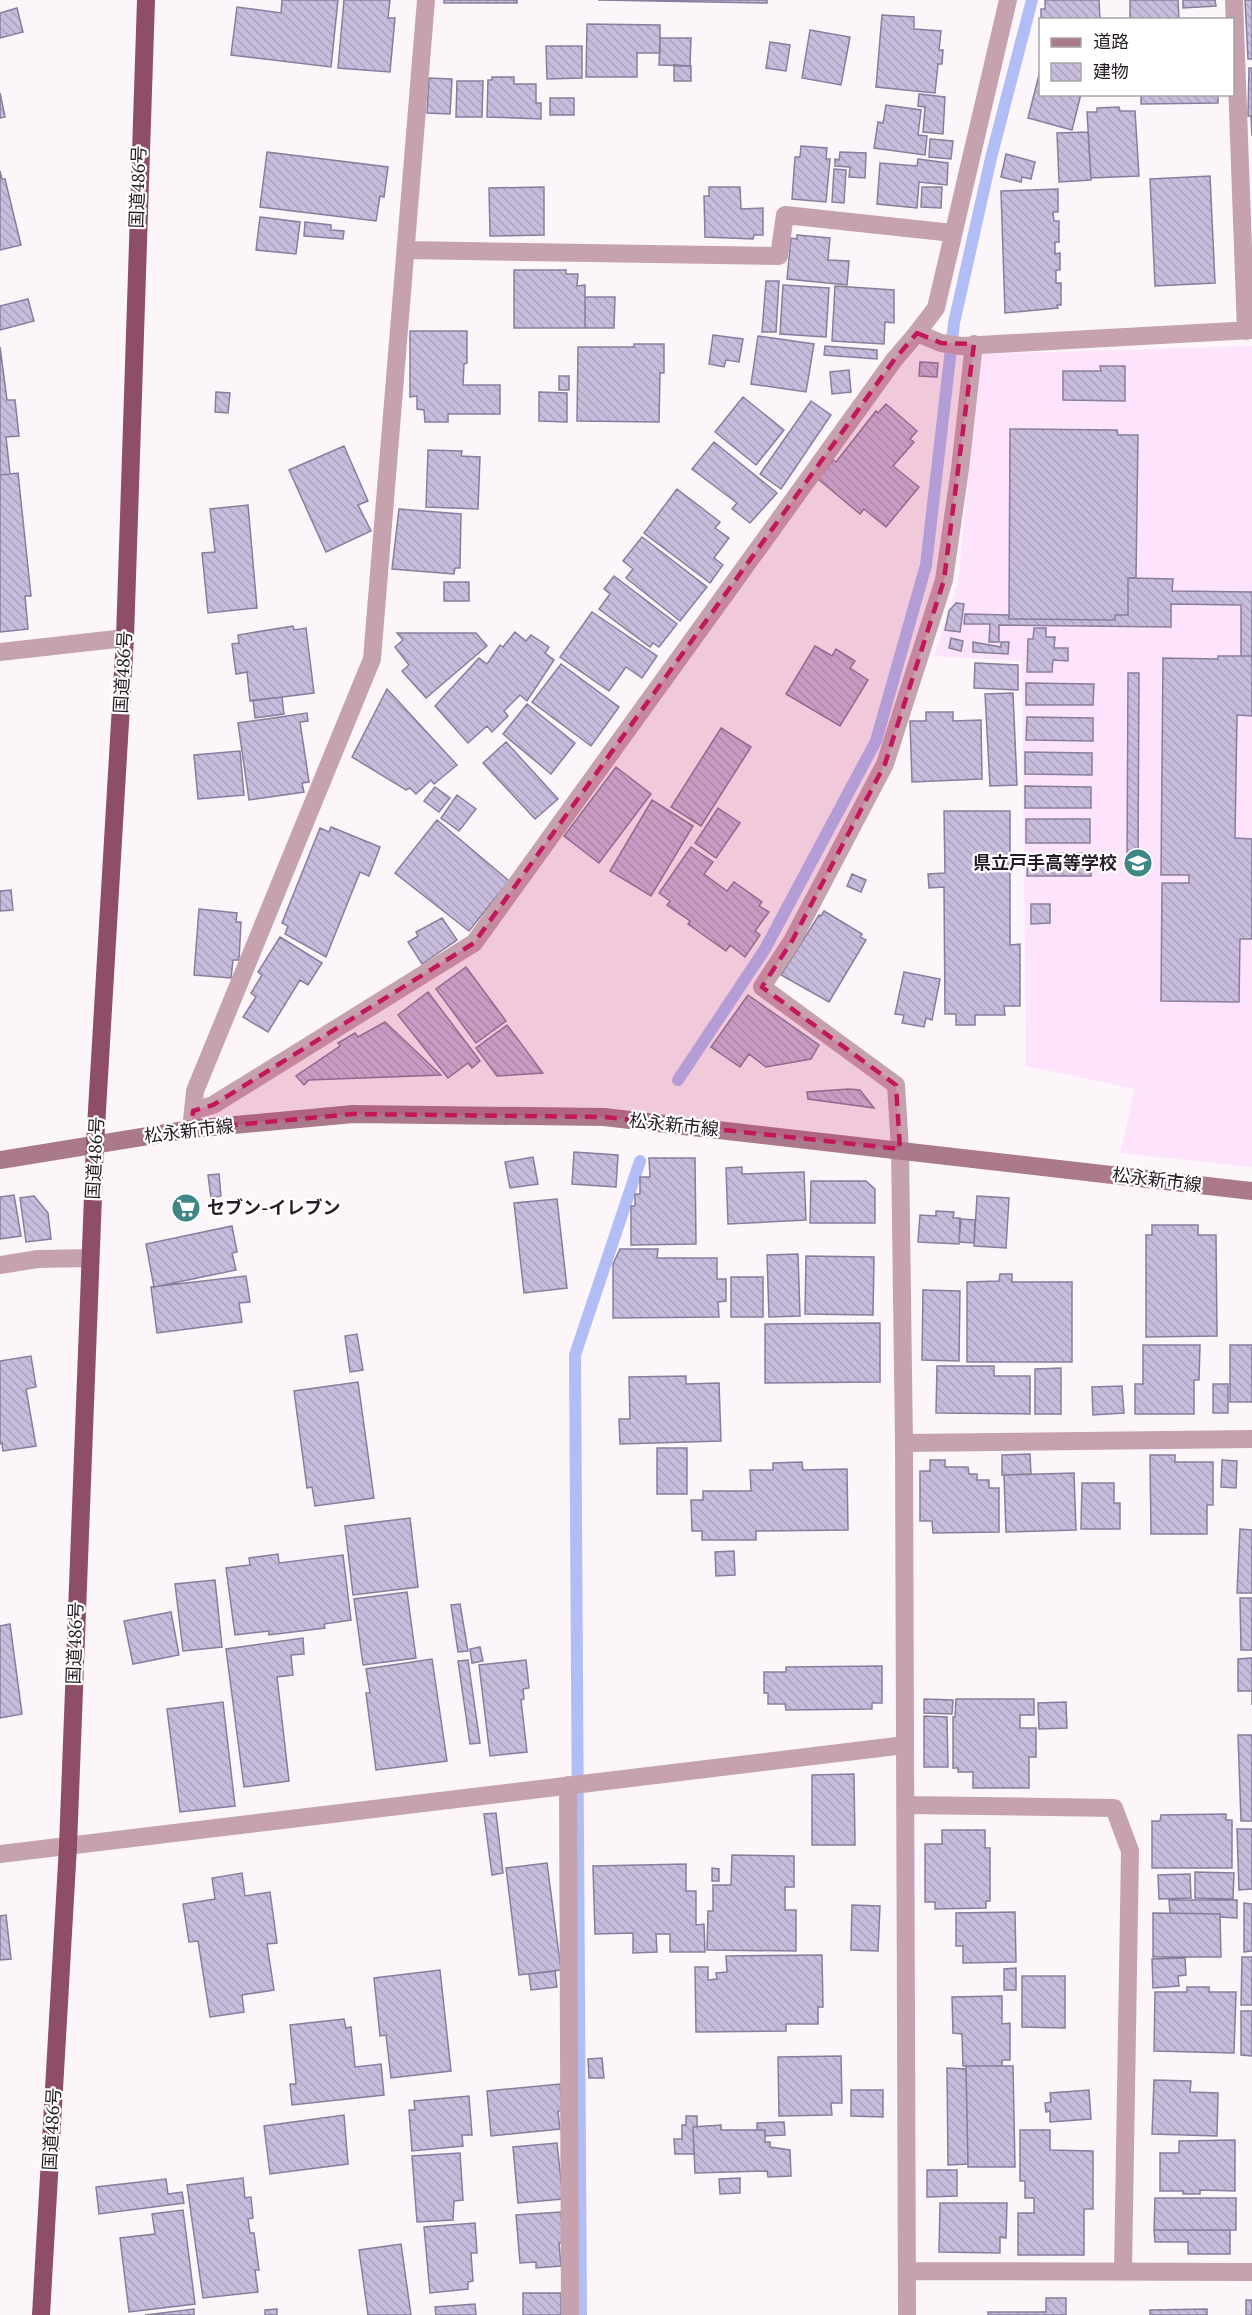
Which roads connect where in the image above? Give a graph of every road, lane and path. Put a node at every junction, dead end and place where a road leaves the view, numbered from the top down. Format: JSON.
{"nodes":[{"id":1,"x":146,"y":0,"type":"edge"},
{"id":2,"x":426,"y":0,"type":"edge"},
{"id":3,"x":1008,"y":0,"type":"edge"},
{"id":4,"x":1234,"y":0,"type":"edge"},
{"id":5,"x":953,"y":233,"type":"junction"},
{"id":6,"x":406,"y":250,"type":"junction"},
{"id":7,"x":1249,"y":331,"type":"edge"},
{"id":8,"x":917,"y":333,"type":"junction"},
{"id":9,"x":967,"y":345,"type":"junction"},
{"id":10,"x":125,"y":638,"type":"junction"},
{"id":11,"x":0,"y":652,"type":"edge"},
{"id":12,"x":192,"y":1120,"type":"junction"},
{"id":13,"x":94,"y":1144,"type":"junction"},
{"id":14,"x":900,"y":1149,"type":"junction"},
{"id":15,"x":0,"y":1160,"type":"edge"},
{"id":16,"x":1252,"y":1191,"type":"edge"},
{"id":17,"x":90,"y":1258,"type":"junction"},
{"id":18,"x":0,"y":1265,"type":"edge"},
{"id":19,"x":1252,"y":1439,"type":"edge"},
{"id":20,"x":904,"y":1443,"type":"junction"},
{"id":21,"x":905,"y":1745,"type":"junction"},
{"id":22,"x":568,"y":1785,"type":"junction"},
{"id":23,"x":905,"y":1805,"type":"junction"},
{"id":24,"x":68,"y":1846,"type":"junction"},
{"id":25,"x":0,"y":1854,"type":"edge"},
{"id":26,"x":908,"y":2271,"type":"junction"},
{"id":27,"x":1123,"y":2271,"type":"junction"},
{"id":28,"x":1252,"y":2272,"type":"edge"},
{"id":29,"x":41,"y":2315,"type":"edge"},
{"id":30,"x":570,"y":2315,"type":"edge"},
{"id":31,"x":907,"y":2315,"type":"edge"}],
"edges":[{"from":1,"to":10,"type":"highway","name":"国道486号"},
{"from":2,"to":6,"type":"street"},
{"from":3,"to":5,"type":"street"},
{"from":4,"to":7,"type":"street"},
{"from":5,"to":6,"type":"street"},
{"from":5,"to":8,"type":"street"},
{"from":6,"to":12,"type":"street"},
{"from":7,"to":9,"type":"street"},
{"from":8,"to":9,"type":"street"},
{"from":8,"to":12,"type":"street"},
{"from":9,"to":14,"type":"street"},
{"from":10,"to":11,"type":"street"},
{"from":10,"to":13,"type":"highway","name":"国道486号"},
{"from":12,"to":13,"type":"main road","name":"松永新市線"},
{"from":12,"to":14,"type":"main road","name":"松永新市線"},
{"from":13,"to":15,"type":"main road","name":"松永新市線"},
{"from":13,"to":17,"type":"highway","name":"国道486号"},
{"from":14,"to":16,"type":"main road","name":"松永新市線"},
{"from":14,"to":20,"type":"street"},
{"from":17,"to":18,"type":"street"},
{"from":17,"to":24,"type":"highway","name":"国道486号"},
{"from":19,"to":20,"type":"street"},
{"from":20,"to":21,"type":"street"},
{"from":21,"to":22,"type":"street"},
{"from":21,"to":23,"type":"street"},
{"from":22,"to":24,"type":"street"},
{"from":22,"to":30,"type":"street"},
{"from":23,"to":26,"type":"street"},
{"from":23,"to":27,"type":"street"},
{"from":24,"to":25,"type":"street"},
{"from":24,"to":29,"type":"highway","name":"国道486号"},
{"from":26,"to":27,"type":"street"},
{"from":26,"to":31,"type":"street"},
{"from":27,"to":28,"type":"street"}]}
